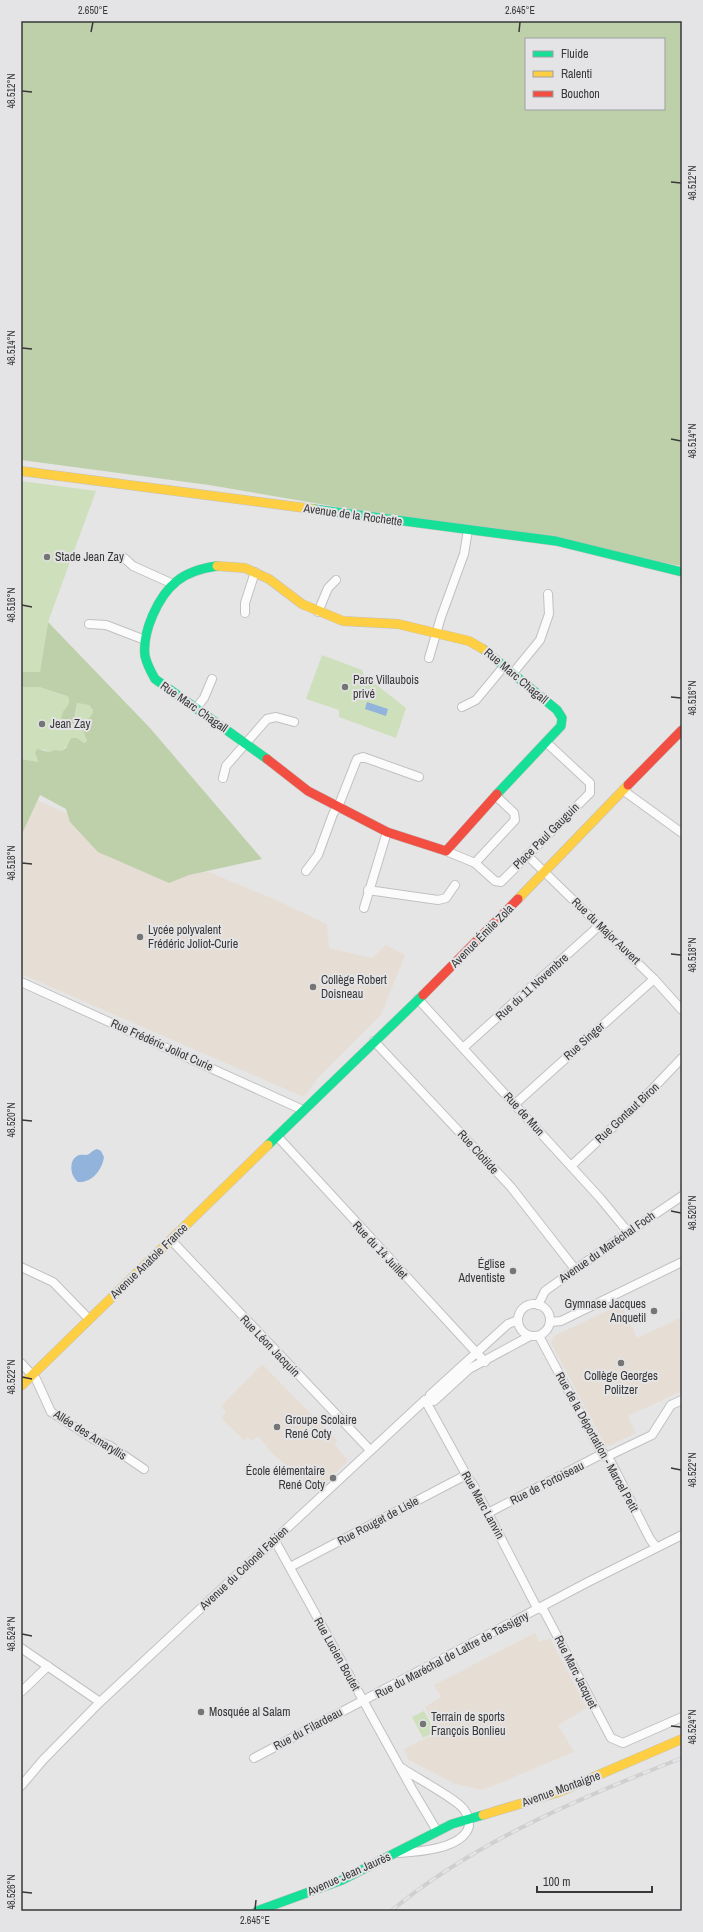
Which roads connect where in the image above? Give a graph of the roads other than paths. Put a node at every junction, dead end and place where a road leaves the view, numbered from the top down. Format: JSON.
{"nodes":[{"id":1,"x":21,"y":471,"type":"edge"},
{"id":2,"x":468,"y":530,"type":"junction"},
{"id":3,"x":123,"y":557,"type":"dead end"},
{"id":4,"x":255,"y":572,"type":"junction"},
{"id":5,"x":682,"y":572,"type":"edge"},
{"id":6,"x":336,"y":580,"type":"dead end"},
{"id":7,"x":173,"y":584,"type":"junction"},
{"id":8,"x":548,"y":594,"type":"dead end"},
{"id":9,"x":318,"y":612,"type":"junction"},
{"id":10,"x":245,"y":613,"type":"dead end"},
{"id":11,"x":88,"y":624,"type":"dead end"},
{"id":12,"x":437,"y":634,"type":"junction"},
{"id":13,"x":145,"y":640,"type":"junction"},
{"id":14,"x":429,"y":658,"type":"dead end"},
{"id":15,"x":505,"y":665,"type":"junction"},
{"id":16,"x":513,"y":672,"type":"junction"},
{"id":17,"x":212,"y":679,"type":"dead end"},
{"id":18,"x":462,"y":707,"type":"dead end"},
{"id":19,"x":196,"y":708,"type":"junction"},
{"id":20,"x":294,"y":722,"type":"dead end"},
{"id":21,"x":682,"y":730,"type":"edge"},
{"id":22,"x":246,"y":743,"type":"junction"},
{"id":23,"x":547,"y":743,"type":"junction"},
{"id":24,"x":419,"y":777,"type":"dead end"},
{"id":25,"x":223,"y":778,"type":"dead end"},
{"id":26,"x":624,"y":792,"type":"junction"},
{"id":27,"x":496,"y":796,"type":"junction"},
{"id":28,"x":337,"y":807,"type":"junction"},
{"id":29,"x":387,"y":832,"type":"junction"},
{"id":30,"x":682,"y":833,"type":"edge"},
{"id":31,"x":446,"y":850,"type":"junction"},
{"id":32,"x":527,"y":855,"type":"junction"},
{"id":33,"x":475,"y":863,"type":"junction"},
{"id":34,"x":306,"y":871,"type":"dead end"},
{"id":35,"x":545,"y":873,"type":"junction"},
{"id":36,"x":495,"y":881,"type":"joint"},
{"id":37,"x":455,"y":885,"type":"dead end"},
{"id":38,"x":368,"y":890,"type":"junction"},
{"id":39,"x":364,"y":908,"type":"dead end"},
{"id":40,"x":600,"y":925,"type":"junction"},
{"id":41,"x":654,"y":979,"type":"junction"},
{"id":42,"x":21,"y":982,"type":"edge"},
{"id":43,"x":418,"y":999,"type":"junction"},
{"id":44,"x":682,"y":1010,"type":"edge"},
{"id":45,"x":374,"y":1041,"type":"junction"},
{"id":46,"x":463,"y":1048,"type":"junction"},
{"id":47,"x":682,"y":1058,"type":"edge"},
{"id":48,"x":514,"y":1104,"type":"junction"},
{"id":49,"x":303,"y":1110,"type":"junction"},
{"id":50,"x":277,"y":1136,"type":"junction"},
{"id":51,"x":571,"y":1166,"type":"junction"},
{"id":52,"x":682,"y":1196,"type":"edge"},
{"id":53,"x":628,"y":1232,"type":"junction"},
{"id":54,"x":171,"y":1240,"type":"junction"},
{"id":55,"x":682,"y":1262,"type":"edge"},
{"id":56,"x":21,"y":1267,"type":"edge"},
{"id":57,"x":575,"y":1269,"type":"junction"},
{"id":58,"x":538,"y":1304,"type":"junction"},
{"id":59,"x":89,"y":1319,"type":"junction"},
{"id":60,"x":518,"y":1320,"type":"junction"},
{"id":61,"x":550,"y":1322,"type":"junction"},
{"id":62,"x":530,"y":1336,"type":"junction"},
{"id":63,"x":539,"y":1336,"type":"junction"},
{"id":64,"x":474,"y":1356,"type":"junction"},
{"id":65,"x":485,"y":1362,"type":"junction"},
{"id":66,"x":21,"y":1363,"type":"edge"},
{"id":67,"x":32,"y":1375,"type":"junction"},
{"id":68,"x":21,"y":1386,"type":"edge"},
{"id":69,"x":427,"y":1400,"type":"junction"},
{"id":70,"x":682,"y":1400,"type":"edge"},
{"id":71,"x":370,"y":1450,"type":"junction"},
{"id":72,"x":606,"y":1457,"type":"junction"},
{"id":73,"x":144,"y":1469,"type":"dead end"},
{"id":74,"x":466,"y":1475,"type":"junction"},
{"id":75,"x":488,"y":1513,"type":"junction"},
{"id":76,"x":682,"y":1535,"type":"edge"},
{"id":77,"x":274,"y":1539,"type":"junction"},
{"id":78,"x":656,"y":1548,"type":"junction"},
{"id":79,"x":290,"y":1567,"type":"junction"},
{"id":80,"x":540,"y":1608,"type":"junction"},
{"id":81,"x":21,"y":1648,"type":"edge"},
{"id":82,"x":48,"y":1666,"type":"junction"},
{"id":83,"x":21,"y":1692,"type":"edge"},
{"id":84,"x":363,"y":1701,"type":"junction"},
{"id":85,"x":100,"y":1702,"type":"junction"},
{"id":86,"x":682,"y":1717,"type":"edge"},
{"id":87,"x":682,"y":1739,"type":"edge"},
{"id":88,"x":254,"y":1758,"type":"dead end"},
{"id":89,"x":401,"y":1768,"type":"junction"},
{"id":90,"x":21,"y":1786,"type":"edge"},
{"id":91,"x":469,"y":1819,"type":"junction"},
{"id":92,"x":437,"y":1831,"type":"junction"},
{"id":93,"x":395,"y":1853,"type":"junction"},
{"id":94,"x":257,"y":1911,"type":"edge"}],
"edges":[{"from":1,"to":2,"type":"main road","name":"Avenue de la Rochette"},
{"from":2,"to":5,"type":"main road","name":"Avenue de la Rochette"},
{"from":2,"to":12,"type":"street"},
{"from":3,"to":7,"type":"street"},
{"from":4,"to":7,"type":"main road","name":"Rue Marc Chagall"},
{"from":4,"to":9,"type":"main road","name":"Rue Marc Chagall"},
{"from":4,"to":10,"type":"street"},
{"from":6,"to":9,"type":"street"},
{"from":7,"to":13,"type":"main road","name":"Rue Marc Chagall"},
{"from":8,"to":16,"type":"street"},
{"from":9,"to":12,"type":"main road","name":"Rue Marc Chagall"},
{"from":11,"to":13,"type":"street"},
{"from":12,"to":14,"type":"street"},
{"from":12,"to":15,"type":"main road","name":"Rue Marc Chagall"},
{"from":13,"to":19,"type":"main road","name":"Rue Marc Chagall"},
{"from":15,"to":16,"type":"main road","name":"Rue Marc Chagall"},
{"from":15,"to":18,"type":"street"},
{"from":16,"to":23,"type":"main road","name":"Rue Marc Chagall"},
{"from":17,"to":19,"type":"street"},
{"from":19,"to":22,"type":"main road","name":"Rue Marc Chagall"},
{"from":20,"to":22,"type":"street"},
{"from":21,"to":26,"type":"main road","name":"Avenue Émile Zola"},
{"from":22,"to":25,"type":"street"},
{"from":22,"to":28,"type":"main road","name":"Rue Marc Chagall"},
{"from":23,"to":27,"type":"main road","name":"Rue Marc Chagall"},
{"from":23,"to":32,"type":"street","name":"Place Paul Gauguin"},
{"from":24,"to":28,"type":"street"},
{"from":26,"to":30,"type":"street"},
{"from":26,"to":35,"type":"main road","name":"Avenue Émile Zola"},
{"from":27,"to":31,"type":"main road","name":"Rue Marc Chagall"},
{"from":27,"to":33,"type":"street"},
{"from":28,"to":29,"type":"main road","name":"Rue Marc Chagall"},
{"from":28,"to":34,"type":"street"},
{"from":29,"to":31,"type":"main road","name":"Rue Marc Chagall"},
{"from":29,"to":38,"type":"street"},
{"from":31,"to":33,"type":"street","name":"Rue Marc Chagall"},
{"from":32,"to":35,"type":"street","name":"Rue du Major Auvert"},
{"from":32,"to":36,"type":"street","name":"Place Paul Gauguin"},
{"from":33,"to":36,"type":"street","name":"Rue Marc Chagall"},
{"from":35,"to":40,"type":"street","name":"Rue du Major Auvert"},
{"from":35,"to":43,"type":"main road","name":"Avenue Émile Zola"},
{"from":37,"to":38,"type":"street"},
{"from":38,"to":39,"type":"street"},
{"from":40,"to":41,"type":"street","name":"Rue du Major Auvert"},
{"from":40,"to":46,"type":"street","name":"Rue du 11 Novembre"},
{"from":41,"to":44,"type":"street","name":"Rue du Major Auvert"},
{"from":41,"to":48,"type":"street","name":"Rue Singer"},
{"from":42,"to":49,"type":"street","name":"Rue Frédéric Joliot Curie"},
{"from":43,"to":45,"type":"main road","name":"Avenue Émile Zola"},
{"from":43,"to":46,"type":"street","name":"Rue de Mun"},
{"from":45,"to":49,"type":"main road","name":"Avenue Émile Zola"},
{"from":45,"to":57,"type":"street","name":"Rue Clotilde"},
{"from":46,"to":48,"type":"street","name":"Rue de Mun"},
{"from":47,"to":51,"type":"street","name":"Rue Gontaut Biron"},
{"from":48,"to":51,"type":"street","name":"Rue de Mun"},
{"from":49,"to":50,"type":"main road","name":"Avenue Émile Zola"},
{"from":50,"to":54,"type":"main road","name":"Avenue Anatole France"},
{"from":50,"to":64,"type":"street","name":"Rue du 14 Juillet"},
{"from":51,"to":53,"type":"street","name":"Rue de Mun"},
{"from":52,"to":53,"type":"street","name":"Avenue du Maréchal Foch"},
{"from":53,"to":57,"type":"street","name":"Avenue du Maréchal Foch"},
{"from":54,"to":59,"type":"main road","name":"Avenue Anatole France"},
{"from":54,"to":71,"type":"street","name":"Rue Léon Jacquin"},
{"from":55,"to":61,"type":"street"},
{"from":56,"to":59,"type":"street"},
{"from":57,"to":58,"type":"street","name":"Avenue du Maréchal Foch"},
{"from":58,"to":60,"type":"street"},
{"from":58,"to":61,"type":"street"},
{"from":59,"to":67,"type":"main road","name":"Avenue Anatole France"},
{"from":60,"to":62,"type":"street"},
{"from":60,"to":64,"type":"street"},
{"from":61,"to":63,"type":"street"},
{"from":62,"to":63,"type":"street"},
{"from":62,"to":65,"type":"street"},
{"from":63,"to":72,"type":"street","name":"Rue de la Déportation - Marcel Petit"},
{"from":64,"to":65,"type":"street","name":"Rue du 14 Juillet"},
{"from":64,"to":69,"type":"street","name":"Avenue du Colonel Fabien"},
{"from":65,"to":69,"type":"street"},
{"from":66,"to":67,"type":"street","name":"Allée des Amaryllis"},
{"from":67,"to":68,"type":"main road","name":"Avenue Anatole France"},
{"from":67,"to":73,"type":"street","name":"Allée des Amaryllis"},
{"from":69,"to":71,"type":"street","name":"Avenue du Colonel Fabien"},
{"from":69,"to":74,"type":"street","name":"Rue Marc Lanvin"},
{"from":70,"to":72,"type":"street","name":"Rue de Fortoiseau"},
{"from":71,"to":77,"type":"street","name":"Avenue du Colonel Fabien"},
{"from":72,"to":75,"type":"street","name":"Rue de Fortoiseau"},
{"from":72,"to":78,"type":"street","name":"Rue de la Déportation - Marcel Petit"},
{"from":74,"to":75,"type":"street","name":"Rue Marc Lanvin"},
{"from":74,"to":79,"type":"street","name":"Rue Rouget de Lisle"},
{"from":75,"to":80,"type":"street","name":"Rue Marc Lanvin"},
{"from":76,"to":78,"type":"street","name":"Rue du Maréchal de Lattre de Tassigny"},
{"from":77,"to":79,"type":"street","name":"Rue Lucien Boutet"},
{"from":77,"to":85,"type":"street","name":"Avenue du Colonel Fabien"},
{"from":78,"to":80,"type":"street","name":"Rue du Maréchal de Lattre de Tassigny"},
{"from":79,"to":84,"type":"street","name":"Rue Lucien Boutet"},
{"from":80,"to":84,"type":"street","name":"Rue du Maréchal de Lattre de Tassigny"},
{"from":80,"to":86,"type":"street","name":"Rue Marc Jacquet"},
{"from":81,"to":82,"type":"street"},
{"from":82,"to":83,"type":"street"},
{"from":82,"to":85,"type":"street"},
{"from":84,"to":88,"type":"street","name":"Rue du Filardeau"},
{"from":84,"to":89,"type":"street","name":"Rue Lucien Boutet"},
{"from":85,"to":90,"type":"street","name":"Avenue du Colonel Fabien"},
{"from":87,"to":91,"type":"main road","name":"Avenue Montaigne"},
{"from":89,"to":91,"type":"street"},
{"from":89,"to":92,"type":"street","name":"Rue Lucien Boutet"},
{"from":91,"to":92,"type":"main road","name":"Avenue Montaigne"},
{"from":91,"to":93,"type":"street"},
{"from":92,"to":93,"type":"main road","name":"Avenue Jean Jaurès"},
{"from":93,"to":94,"type":"main road","name":"Avenue Jean Jaurès"}]}
